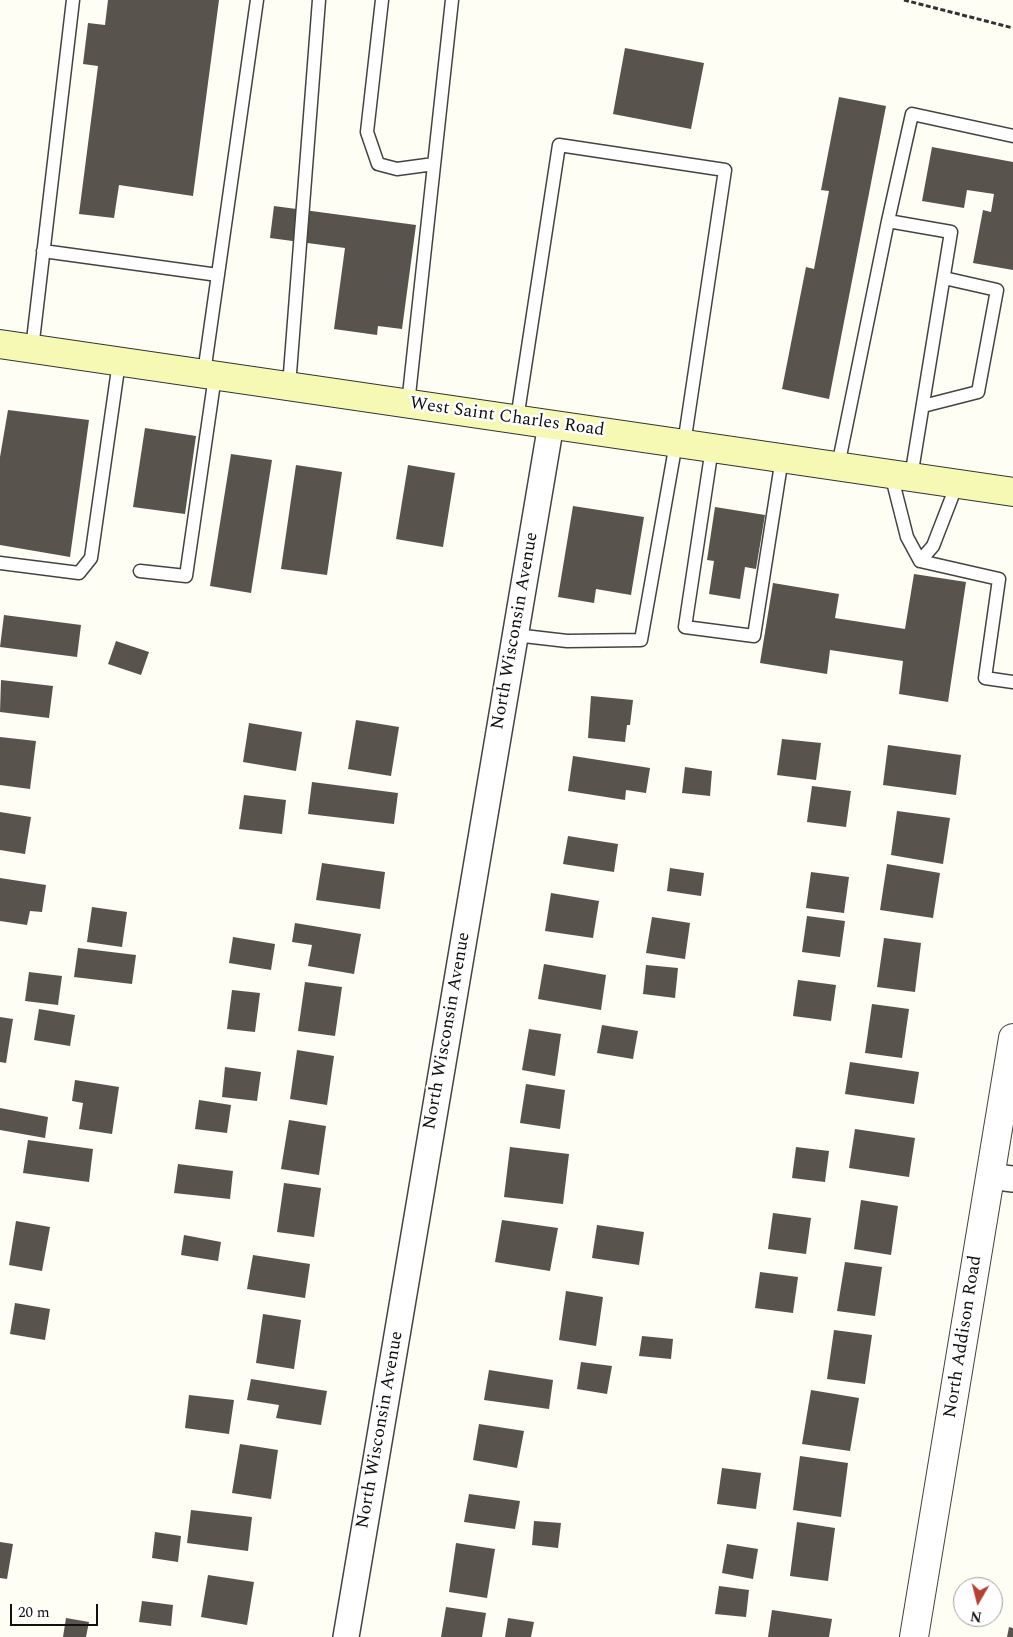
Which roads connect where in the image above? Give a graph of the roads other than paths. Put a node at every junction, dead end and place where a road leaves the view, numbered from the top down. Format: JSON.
{"nodes":[{"id":1,"x":73,"y":0,"type":"edge"},
{"id":2,"x":257,"y":0,"type":"edge"},
{"id":3,"x":319,"y":0,"type":"edge"},
{"id":4,"x":382,"y":0,"type":"edge"},
{"id":5,"x":452,"y":0,"type":"edge"},
{"id":6,"x":1013,"y":136,"type":"edge"},
{"id":7,"x":434,"y":164,"type":"junction"},
{"id":8,"x":888,"y":221,"type":"junction"},
{"id":9,"x":43,"y":251,"type":"junction"},
{"id":10,"x":218,"y":275,"type":"junction"},
{"id":11,"x":944,"y":278,"type":"junction"},
{"id":12,"x":0,"y":344,"type":"edge"},
{"id":13,"x":32,"y":349,"type":"junction"},
{"id":14,"x":119,"y":362,"type":"junction"},
{"id":15,"x":210,"y":375,"type":"junction"},
{"id":16,"x":289,"y":386,"type":"junction"},
{"id":17,"x":408,"y":404,"type":"junction"},
{"id":18,"x":923,"y":406,"type":"junction"},
{"id":19,"x":518,"y":420,"type":"junction"},
{"id":20,"x":550,"y":424,"type":"junction"},
{"id":21,"x":680,"y":443,"type":"junction"},
{"id":22,"x":712,"y":448,"type":"junction"},
{"id":23,"x":782,"y":458,"type":"junction"},
{"id":24,"x":838,"y":466,"type":"junction"},
{"id":25,"x":901,"y":476,"type":"junction"},
{"id":26,"x":957,"y":484,"type":"junction"},
{"id":27,"x":1013,"y":492,"type":"edge"},
{"id":28,"x":920,"y":561,"type":"junction"},
{"id":29,"x":0,"y":563,"type":"edge"},
{"id":30,"x":140,"y":571,"type":"dead end"},
{"id":31,"x":515,"y":635,"type":"junction"},
{"id":32,"x":1013,"y":682,"type":"edge"},
{"id":33,"x":1013,"y":1038,"type":"edge"},
{"id":34,"x":1002,"y":1178,"type":"edge"},
{"id":35,"x":346,"y":1637,"type":"edge"},
{"id":36,"x":914,"y":1637,"type":"edge"}],
"edges":[{"from":1,"to":9,"type":"lane"},
{"from":2,"to":10,"type":"lane"},
{"from":3,"to":16,"type":"lane"},
{"from":4,"to":7,"type":"lane"},
{"from":5,"to":7,"type":"lane"},
{"from":6,"to":8,"type":"lane"},
{"from":7,"to":17,"type":"lane"},
{"from":8,"to":11,"type":"lane"},
{"from":8,"to":24,"type":"lane"},
{"from":9,"to":10,"type":"lane"},
{"from":9,"to":13,"type":"lane"},
{"from":10,"to":15,"type":"lane"},
{"from":11,"to":18,"type":"lane"},
{"from":11,"to":18,"type":"lane"},
{"from":12,"to":13,"type":"main road","name":"West Saint Charles Road"},
{"from":13,"to":14,"type":"main road","name":"West Saint Charles Road"},
{"from":14,"to":15,"type":"main road","name":"West Saint Charles Road"},
{"from":14,"to":29,"type":"lane"},
{"from":15,"to":16,"type":"main road","name":"West Saint Charles Road"},
{"from":15,"to":30,"type":"lane"},
{"from":16,"to":17,"type":"main road","name":"West Saint Charles Road"},
{"from":17,"to":19,"type":"main road","name":"West Saint Charles Road"},
{"from":18,"to":25,"type":"lane"},
{"from":19,"to":20,"type":"main road","name":"West Saint Charles Road"},
{"from":19,"to":21,"type":"lane"},
{"from":20,"to":21,"type":"main road","name":"West Saint Charles Road"},
{"from":20,"to":31,"type":"street","name":"North Wisconsin Avenue"},
{"from":21,"to":22,"type":"main road","name":"West Saint Charles Road"},
{"from":21,"to":31,"type":"lane"},
{"from":22,"to":23,"type":"main road","name":"West Saint Charles Road"},
{"from":22,"to":23,"type":"lane"},
{"from":23,"to":24,"type":"main road","name":"West Saint Charles Road"},
{"from":24,"to":25,"type":"main road","name":"West Saint Charles Road"},
{"from":25,"to":26,"type":"main road","name":"West Saint Charles Road"},
{"from":25,"to":28,"type":"lane"},
{"from":26,"to":27,"type":"main road","name":"West Saint Charles Road"},
{"from":26,"to":28,"type":"lane"},
{"from":28,"to":32,"type":"lane"},
{"from":31,"to":35,"type":"street","name":"North Wisconsin Avenue"},
{"from":33,"to":34,"type":"street","name":"North Addison Road"},
{"from":34,"to":36,"type":"street","name":"North Addison Road"}]}
